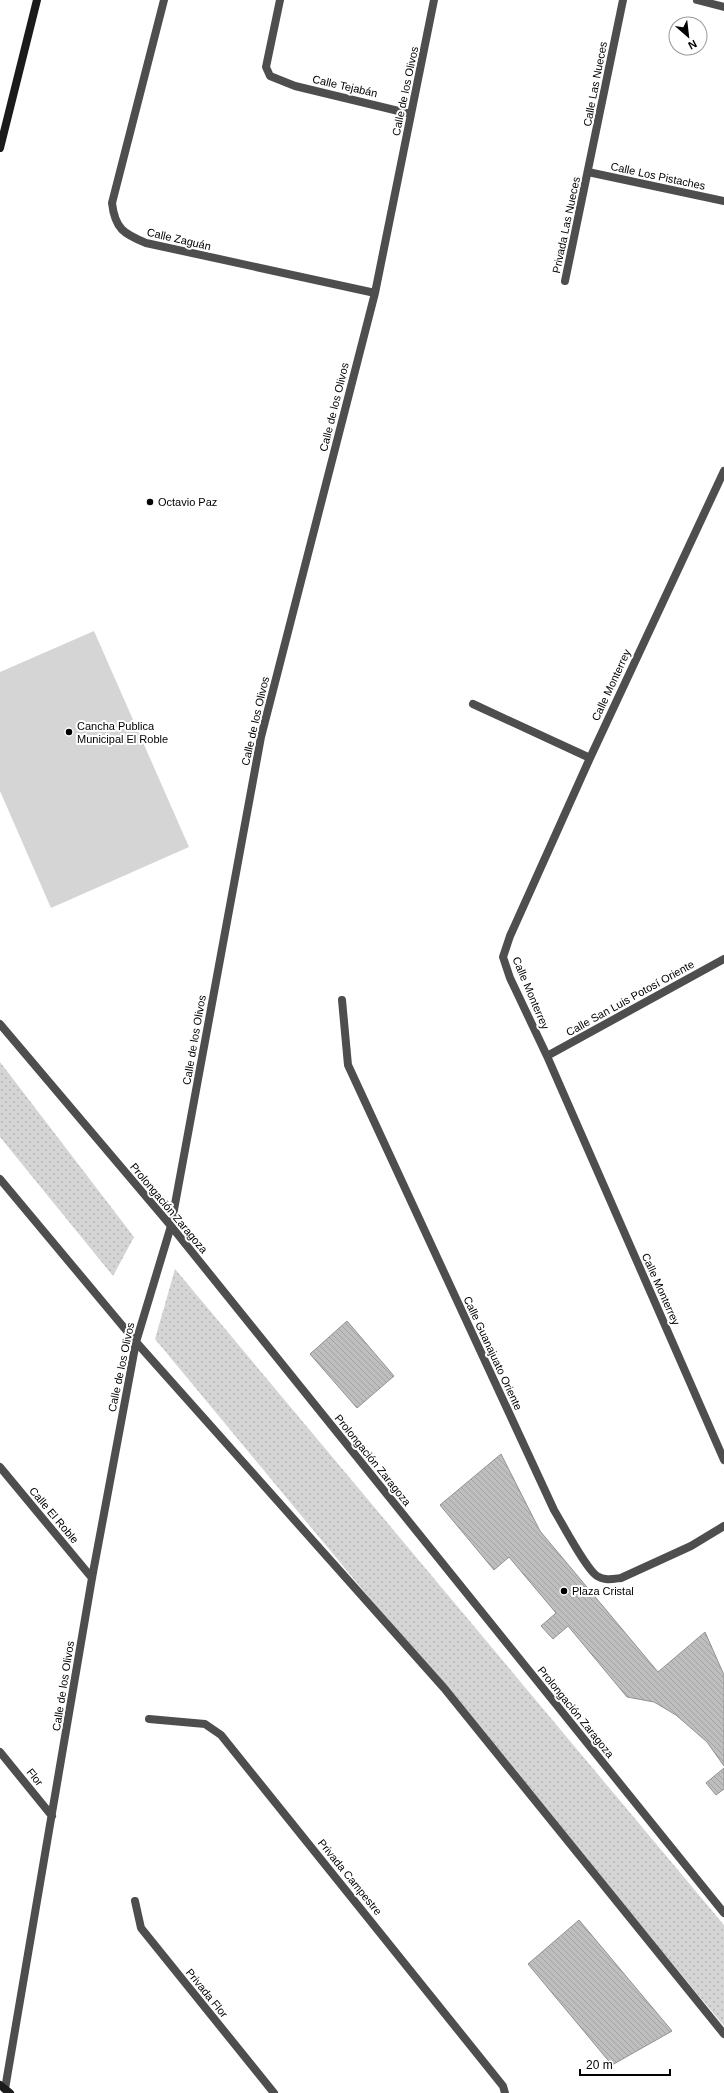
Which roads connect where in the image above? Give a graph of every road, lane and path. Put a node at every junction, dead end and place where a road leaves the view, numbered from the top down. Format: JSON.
{"nodes":[{"id":1,"x":37,"y":0,"type":"edge"},
{"id":2,"x":164,"y":0,"type":"edge"},
{"id":3,"x":280,"y":0,"type":"edge"},
{"id":4,"x":434,"y":0,"type":"edge"},
{"id":5,"x":623,"y":0,"type":"edge"},
{"id":6,"x":697,"y":0,"type":"edge"},
{"id":7,"x":724,"y":6,"type":"edge"},
{"id":8,"x":411,"y":114,"type":"junction"},
{"id":9,"x":0,"y":148,"type":"edge"},
{"id":10,"x":588,"y":172,"type":"junction"},
{"id":11,"x":724,"y":201,"type":"edge"},
{"id":12,"x":565,"y":281,"type":"dead end"},
{"id":13,"x":375,"y":294,"type":"junction"},
{"id":14,"x":724,"y":471,"type":"edge"},
{"id":15,"x":473,"y":704,"type":"dead end"},
{"id":16,"x":590,"y":758,"type":"junction"},
{"id":17,"x":724,"y":959,"type":"edge"},
{"id":18,"x":342,"y":1000,"type":"dead end"},
{"id":19,"x":0,"y":1024,"type":"edge"},
{"id":20,"x":547,"y":1056,"type":"junction"},
{"id":21,"x":0,"y":1179,"type":"edge"},
{"id":22,"x":171,"y":1226,"type":"junction"},
{"id":23,"x":136,"y":1342,"type":"junction"},
{"id":24,"x":724,"y":1460,"type":"edge"},
{"id":25,"x":0,"y":1467,"type":"edge"},
{"id":26,"x":724,"y":1526,"type":"edge"},
{"id":27,"x":92,"y":1578,"type":"junction"},
{"id":28,"x":149,"y":1718,"type":"dead end"},
{"id":29,"x":0,"y":1752,"type":"edge"},
{"id":30,"x":52,"y":1816,"type":"junction"},
{"id":31,"x":135,"y":1901,"type":"dead end"},
{"id":32,"x":724,"y":1913,"type":"edge"},
{"id":33,"x":724,"y":2034,"type":"edge"},
{"id":34,"x":5,"y":2090,"type":"edge"},
{"id":35,"x":274,"y":2093,"type":"edge"},
{"id":36,"x":505,"y":2093,"type":"edge"}],
"edges":[{"from":1,"to":9,"type":"main road"},
{"from":2,"to":13,"type":"street","name":"Calle Zaguán"},
{"from":3,"to":8,"type":"street","name":"Calle Tejabán"},
{"from":4,"to":8,"type":"street","name":"Calle de los Olivos"},
{"from":5,"to":10,"type":"street","name":"Calle Las Nueces"},
{"from":6,"to":7,"type":"street"},
{"from":8,"to":13,"type":"street","name":"Calle de los Olivos"},
{"from":10,"to":11,"type":"street","name":"Calle Los Pistaches"},
{"from":10,"to":12,"type":"street","name":"Privada Las Nueces"},
{"from":13,"to":22,"type":"street","name":"Calle de los Olivos"},
{"from":14,"to":16,"type":"street","name":"Calle Monterrey"},
{"from":15,"to":16,"type":"street"},
{"from":16,"to":20,"type":"street","name":"Calle Monterrey"},
{"from":17,"to":20,"type":"street","name":"Calle San Luis Potosí Oriente"},
{"from":18,"to":26,"type":"street","name":"Calle Guanajuato Oriente"},
{"from":19,"to":22,"type":"street","name":"Prolongación Zaragoza"},
{"from":20,"to":24,"type":"street","name":"Calle Monterrey"},
{"from":21,"to":23,"type":"street"},
{"from":22,"to":23,"type":"street","name":"Calle de los Olivos"},
{"from":22,"to":32,"type":"street","name":"Prolongación Zaragoza"},
{"from":23,"to":27,"type":"street","name":"Calle de los Olivos"},
{"from":23,"to":33,"type":"street"},
{"from":25,"to":27,"type":"street","name":"Calle El Roble"},
{"from":27,"to":30,"type":"street","name":"Calle de los Olivos"},
{"from":28,"to":36,"type":"street","name":"Privada Campestre"},
{"from":29,"to":30,"type":"street","name":"Flor"},
{"from":30,"to":34,"type":"street","name":"Calle de los Olivos"},
{"from":31,"to":35,"type":"street","name":"Privada Flor"}]}
